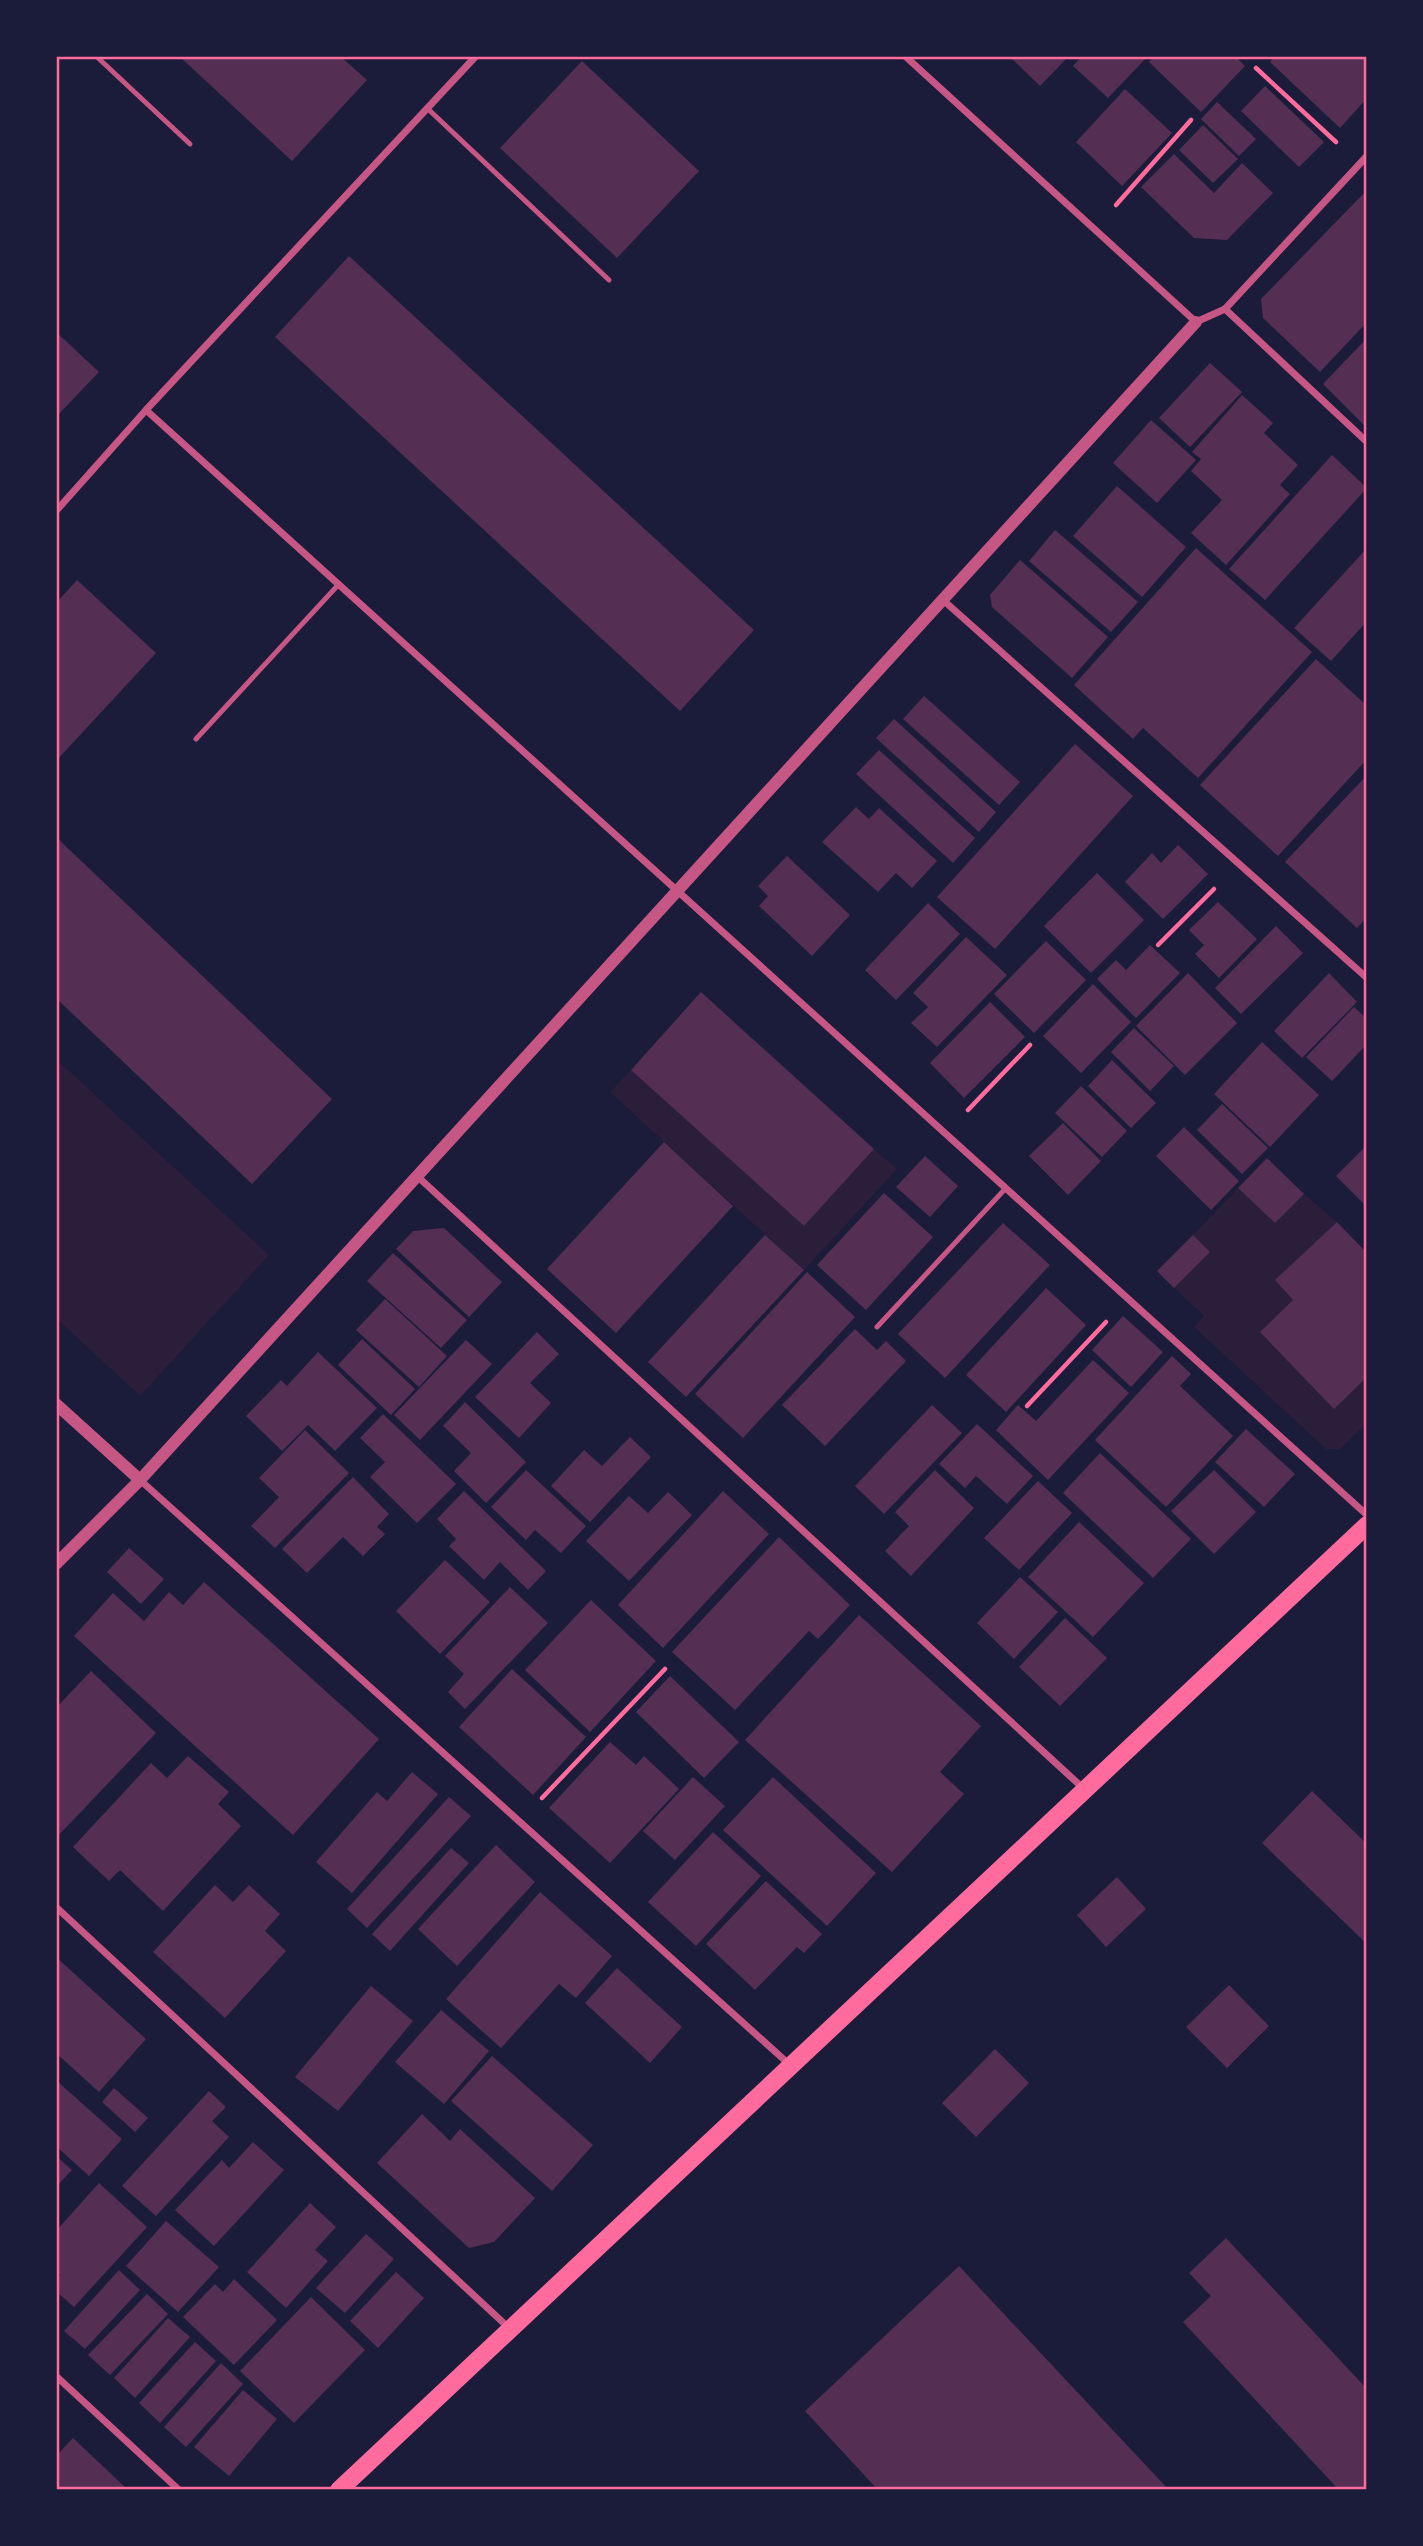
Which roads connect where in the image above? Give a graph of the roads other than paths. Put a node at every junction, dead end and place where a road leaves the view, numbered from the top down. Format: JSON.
{"nodes":[{"id":1,"x":96,"y":56,"type":"edge"},
{"id":2,"x":476,"y":56,"type":"edge"},
{"id":3,"x":905,"y":56,"type":"edge"},
{"id":4,"x":427,"y":108,"type":"junction"},
{"id":5,"x":190,"y":145,"type":"dead end"},
{"id":6,"x":1367,"y":156,"type":"edge"},
{"id":7,"x":609,"y":280,"type":"dead end"},
{"id":8,"x":1226,"y":309,"type":"junction"},
{"id":9,"x":1196,"y":322,"type":"junction"},
{"id":10,"x":146,"y":410,"type":"junction"},
{"id":11,"x":1367,"y":442,"type":"edge"},
{"id":12,"x":56,"y":511,"type":"edge"},
{"id":13,"x":339,"y":584,"type":"junction"},
{"id":14,"x":943,"y":600,"type":"junction"},
{"id":15,"x":196,"y":739,"type":"dead end"},
{"id":16,"x":677,"y":891,"type":"junction"},
{"id":17,"x":1367,"y":978,"type":"edge"},
{"id":18,"x":417,"y":1176,"type":"junction"},
{"id":19,"x":1006,"y":1188,"type":"junction"},
{"id":20,"x":877,"y":1327,"type":"dead end"},
{"id":21,"x":56,"y":1404,"type":"edge"},
{"id":22,"x":140,"y":1480,"type":"junction"},
{"id":23,"x":1367,"y":1515,"type":"edge"},
{"id":24,"x":1367,"y":1525,"type":"edge"},
{"id":25,"x":56,"y":1564,"type":"edge"},
{"id":26,"x":1084,"y":1790,"type":"junction"},
{"id":27,"x":56,"y":1907,"type":"edge"},
{"id":28,"x":791,"y":2066,"type":"junction"},
{"id":29,"x":510,"y":2329,"type":"junction"},
{"id":30,"x":56,"y":2376,"type":"edge"},
{"id":31,"x":178,"y":2490,"type":"edge"},
{"id":32,"x":339,"y":2490,"type":"edge"}],
"edges":[{"from":1,"to":5,"type":"lane"},
{"from":2,"to":4,"type":"street"},
{"from":3,"to":9,"type":"street"},
{"from":4,"to":7,"type":"lane"},
{"from":4,"to":10,"type":"street"},
{"from":6,"to":8,"type":"street"},
{"from":8,"to":9,"type":"street"},
{"from":8,"to":11,"type":"street"},
{"from":9,"to":14,"type":"street"},
{"from":10,"to":12,"type":"street"},
{"from":10,"to":13,"type":"street"},
{"from":13,"to":15,"type":"lane"},
{"from":13,"to":16,"type":"street"},
{"from":14,"to":16,"type":"street"},
{"from":14,"to":17,"type":"street"},
{"from":16,"to":18,"type":"street"},
{"from":16,"to":19,"type":"street"},
{"from":18,"to":22,"type":"street"},
{"from":18,"to":26,"type":"street"},
{"from":19,"to":20,"type":"lane"},
{"from":19,"to":23,"type":"street"},
{"from":21,"to":22,"type":"street"},
{"from":22,"to":25,"type":"street"},
{"from":22,"to":28,"type":"street"},
{"from":24,"to":26,"type":"main road"},
{"from":26,"to":28,"type":"main road"},
{"from":27,"to":29,"type":"street"},
{"from":28,"to":29,"type":"main road"},
{"from":29,"to":32,"type":"main road"},
{"from":30,"to":31,"type":"street"}]}
